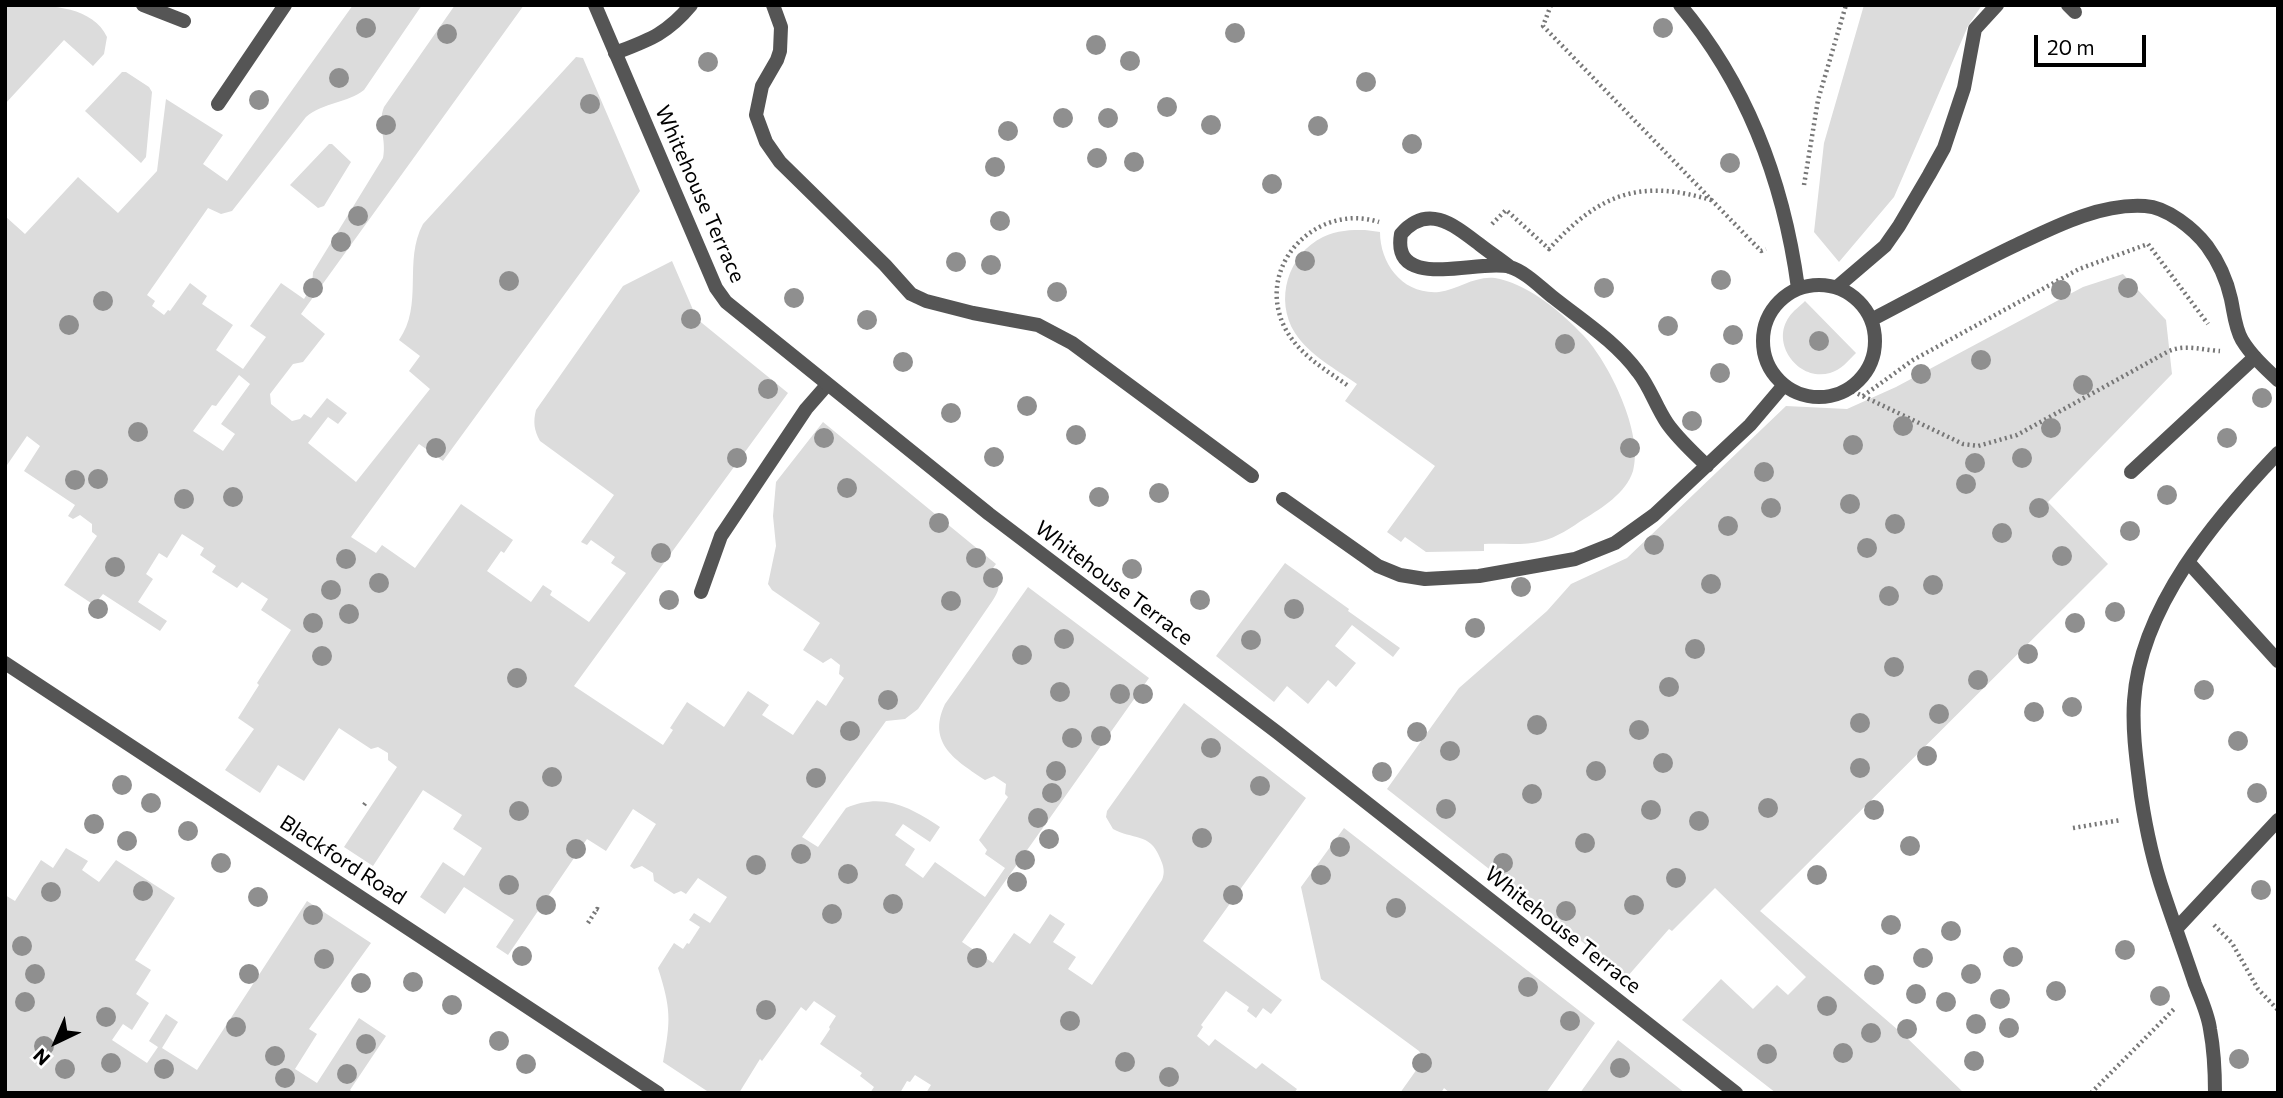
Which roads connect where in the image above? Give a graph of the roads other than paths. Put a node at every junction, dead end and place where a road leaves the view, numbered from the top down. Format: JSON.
{"nodes":[{"id":1,"x":143,"y":5,"type":"edge"},
{"id":2,"x":285,"y":5,"type":"edge"},
{"id":3,"x":595,"y":5,"type":"edge"},
{"id":4,"x":691,"y":5,"type":"edge"},
{"id":5,"x":773,"y":5,"type":"edge"},
{"id":6,"x":1680,"y":5,"type":"edge"},
{"id":7,"x":1997,"y":5,"type":"edge"},
{"id":8,"x":184,"y":21,"type":"dead end"},
{"id":9,"x":615,"y":53,"type":"junction"},
{"id":10,"x":218,"y":104,"type":"dead end"},
{"id":11,"x":1510,"y":267,"type":"junction"},
{"id":12,"x":1837,"y":287,"type":"junction"},
{"id":13,"x":1798,"y":288,"type":"junction"},
{"id":14,"x":1871,"y":320,"type":"junction"},
{"id":15,"x":2252,"y":353,"type":"junction"},
{"id":16,"x":2278,"y":380,"type":"edge"},
{"id":17,"x":827,"y":385,"type":"junction"},
{"id":18,"x":1784,"y":385,"type":"junction"},
{"id":19,"x":2278,"y":453,"type":"edge"},
{"id":20,"x":1707,"y":466,"type":"junction"},
{"id":21,"x":2131,"y":472,"type":"dead end"},
{"id":22,"x":1252,"y":477,"type":"dead end"},
{"id":23,"x":1283,"y":499,"type":"dead end"},
{"id":24,"x":2189,"y":563,"type":"junction"},
{"id":25,"x":701,"y":592,"type":"dead end"},
{"id":26,"x":2278,"y":660,"type":"edge"},
{"id":27,"x":5,"y":663,"type":"edge"},
{"id":28,"x":2278,"y":820,"type":"edge"},
{"id":29,"x":2176,"y":929,"type":"junction"},
{"id":30,"x":658,"y":1093,"type":"edge"},
{"id":31,"x":1736,"y":1093,"type":"edge"},
{"id":32,"x":2215,"y":1093,"type":"edge"}],
"edges":[{"from":1,"to":8,"type":"street"},
{"from":2,"to":10,"type":"street"},
{"from":3,"to":9,"type":"street","name":"Whitehouse Terrace"},
{"from":4,"to":9,"type":"street"},
{"from":5,"to":22,"type":"street"},
{"from":6,"to":13,"type":"street"},
{"from":7,"to":12,"type":"street"},
{"from":9,"to":17,"type":"street","name":"Whitehouse Terrace"},
{"from":11,"to":11,"type":"street"},
{"from":11,"to":20,"type":"street"},
{"from":12,"to":13,"type":"street"},
{"from":12,"to":14,"type":"street"},
{"from":13,"to":18,"type":"street"},
{"from":14,"to":15,"type":"street"},
{"from":14,"to":18,"type":"street"},
{"from":15,"to":16,"type":"street"},
{"from":15,"to":21,"type":"street"},
{"from":17,"to":25,"type":"street"},
{"from":17,"to":31,"type":"street","name":"Whitehouse Terrace"},
{"from":18,"to":20,"type":"street"},
{"from":19,"to":24,"type":"street"},
{"from":20,"to":23,"type":"street"},
{"from":24,"to":26,"type":"street"},
{"from":24,"to":29,"type":"street"},
{"from":27,"to":30,"type":"street","name":"Blackford Road"},
{"from":28,"to":29,"type":"street"},
{"from":29,"to":32,"type":"street"}]}
